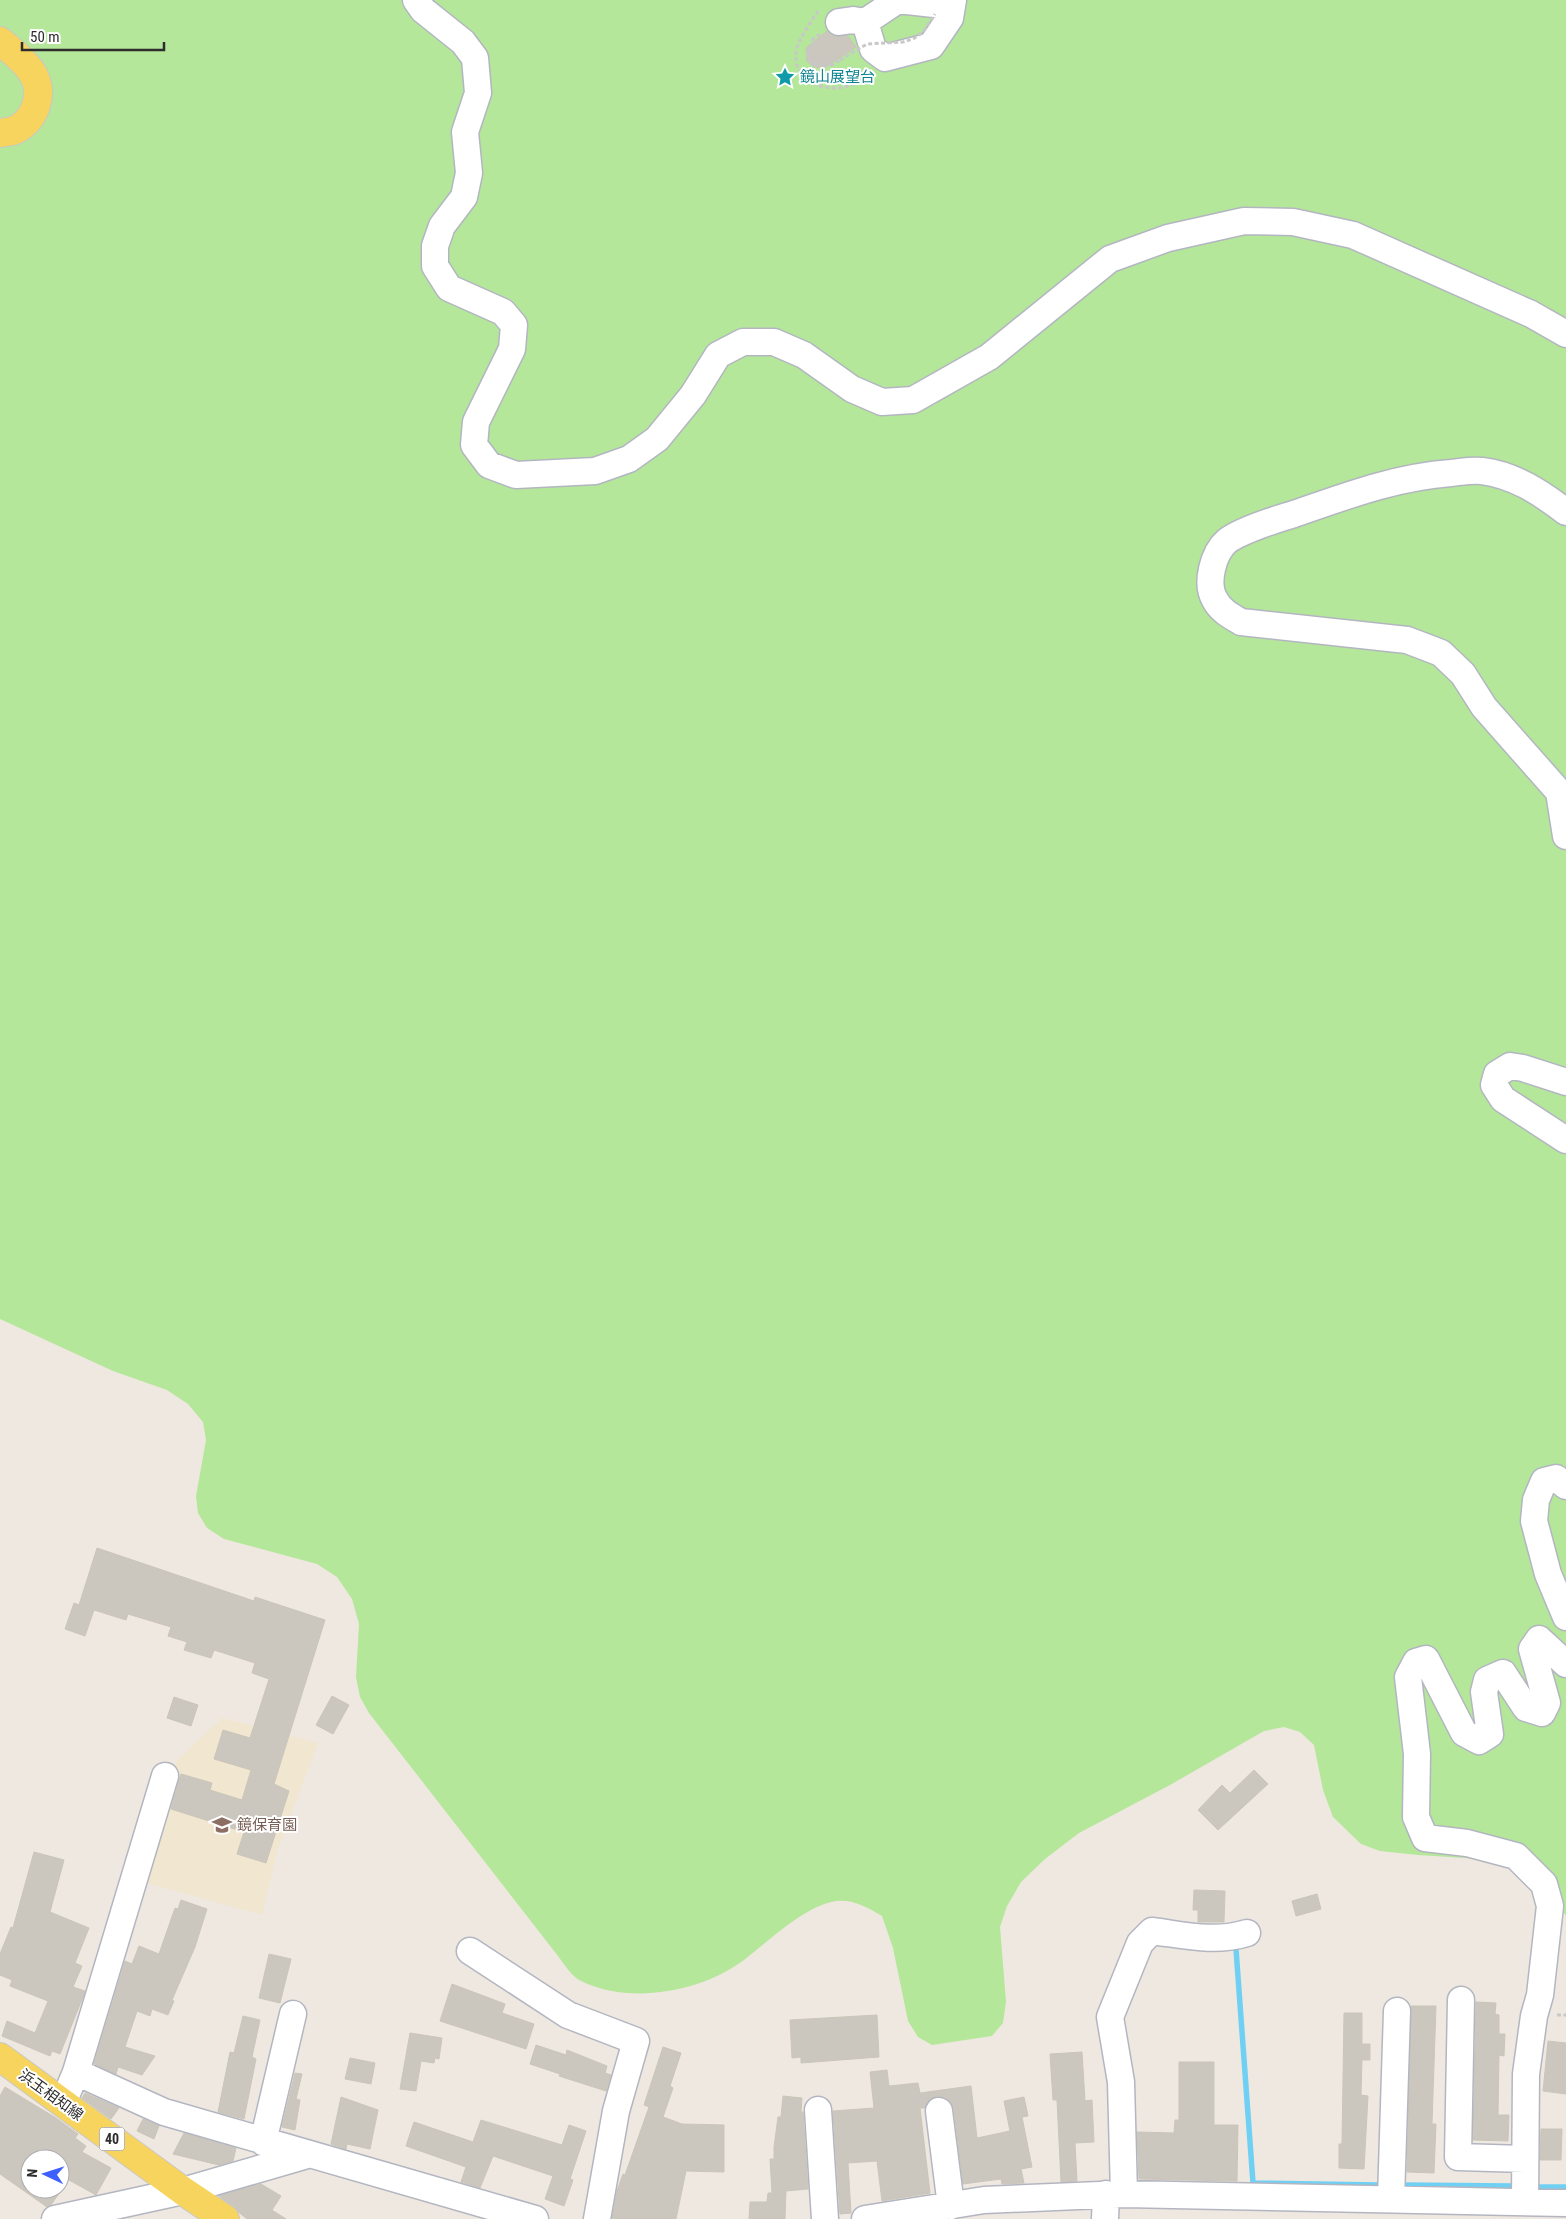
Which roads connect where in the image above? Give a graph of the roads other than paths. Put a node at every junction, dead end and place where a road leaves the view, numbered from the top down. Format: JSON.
{"nodes":[{"id":1,"x":416,"y":0,"type":"edge"},
{"id":2,"x":898,"y":0,"type":"edge"},
{"id":3,"x":947,"y":7,"type":"edge"},
{"id":4,"x":827,"y":21,"type":"road end"},
{"id":5,"x":865,"y":22,"type":"junction"},
{"id":6,"x":0,"y":41,"type":"edge"},
{"id":7,"x":0,"y":133,"type":"edge"},
{"id":8,"x":1566,"y":334,"type":"edge"},
{"id":9,"x":1566,"y":512,"type":"edge"},
{"id":10,"x":1566,"y":836,"type":"edge"},
{"id":11,"x":1566,"y":1082,"type":"edge"},
{"id":12,"x":1566,"y":1140,"type":"edge"},
{"id":13,"x":1566,"y":1486,"type":"edge"},
{"id":14,"x":1566,"y":1617,"type":"edge"},
{"id":15,"x":1566,"y":1664,"type":"edge"},
{"id":16,"x":165,"y":1776,"type":"dead end"},
{"id":17,"x":1247,"y":1933,"type":"dead end"},
{"id":18,"x":470,"y":1950,"type":"dead end"},
{"id":19,"x":1461,"y":2000,"type":"dead end"},
{"id":20,"x":1397,"y":2011,"type":"dead end"},
{"id":21,"x":293,"y":2014,"type":"dead end"},
{"id":22,"x":0,"y":2057,"type":"edge"},
{"id":23,"x":76,"y":2072,"type":"junction"},
{"id":24,"x":63,"y":2103,"type":"junction"},
{"id":25,"x":818,"y":2110,"type":"dead end"},
{"id":26,"x":939,"y":2111,"type":"dead end"},
{"id":27,"x":263,"y":2142,"type":"junction"},
{"id":28,"x":307,"y":2155,"type":"junction"},
{"id":29,"x":1525,"y":2159,"type":"junction"},
{"id":30,"x":182,"y":2191,"type":"junction"},
{"id":31,"x":1112,"y":2202,"type":"edge"},
{"id":32,"x":1525,"y":2202,"type":"junction"},
{"id":33,"x":1566,"y":2203,"type":"edge"},
{"id":34,"x":951,"y":2206,"type":"junction"},
{"id":35,"x":1378,"y":2206,"type":"edge"},
{"id":36,"x":55,"y":2219,"type":"edge"},
{"id":37,"x":225,"y":2219,"type":"edge"},
{"id":38,"x":534,"y":2219,"type":"edge"},
{"id":39,"x":597,"y":2219,"type":"edge"},
{"id":40,"x":824,"y":2219,"type":"edge"},
{"id":41,"x":865,"y":2219,"type":"edge"}],
"edges":[{"from":1,"to":8,"type":"street"},
{"from":2,"to":3,"type":"street"},
{"from":2,"to":5,"type":"street"},
{"from":3,"to":5,"type":"street"},
{"from":4,"to":5,"type":"street"},
{"from":6,"to":7,"type":"main road"},
{"from":9,"to":10,"type":"street"},
{"from":11,"to":12,"type":"street"},
{"from":13,"to":14,"type":"street"},
{"from":15,"to":29,"type":"street"},
{"from":16,"to":23,"type":"street"},
{"from":17,"to":31,"type":"street"},
{"from":18,"to":39,"type":"street"},
{"from":19,"to":29,"type":"street"},
{"from":20,"to":35,"type":"street"},
{"from":21,"to":27,"type":"street"},
{"from":22,"to":24,"type":"main road","name":"浜玉相知線","number":"40"},
{"from":23,"to":24,"type":"street"},
{"from":23,"to":27,"type":"street"},
{"from":24,"to":30,"type":"main road","name":"浜玉相知線","number":"40"},
{"from":25,"to":40,"type":"street"},
{"from":26,"to":34,"type":"street"},
{"from":27,"to":28,"type":"street"},
{"from":28,"to":30,"type":"street"},
{"from":28,"to":38,"type":"street"},
{"from":29,"to":32,"type":"street"},
{"from":30,"to":36,"type":"street"},
{"from":30,"to":37,"type":"main road","name":"浜玉相知線","number":"40"},
{"from":31,"to":34,"type":"street"},
{"from":31,"to":35,"type":"street"},
{"from":32,"to":33,"type":"street"},
{"from":32,"to":35,"type":"street"},
{"from":34,"to":41,"type":"street"}]}
